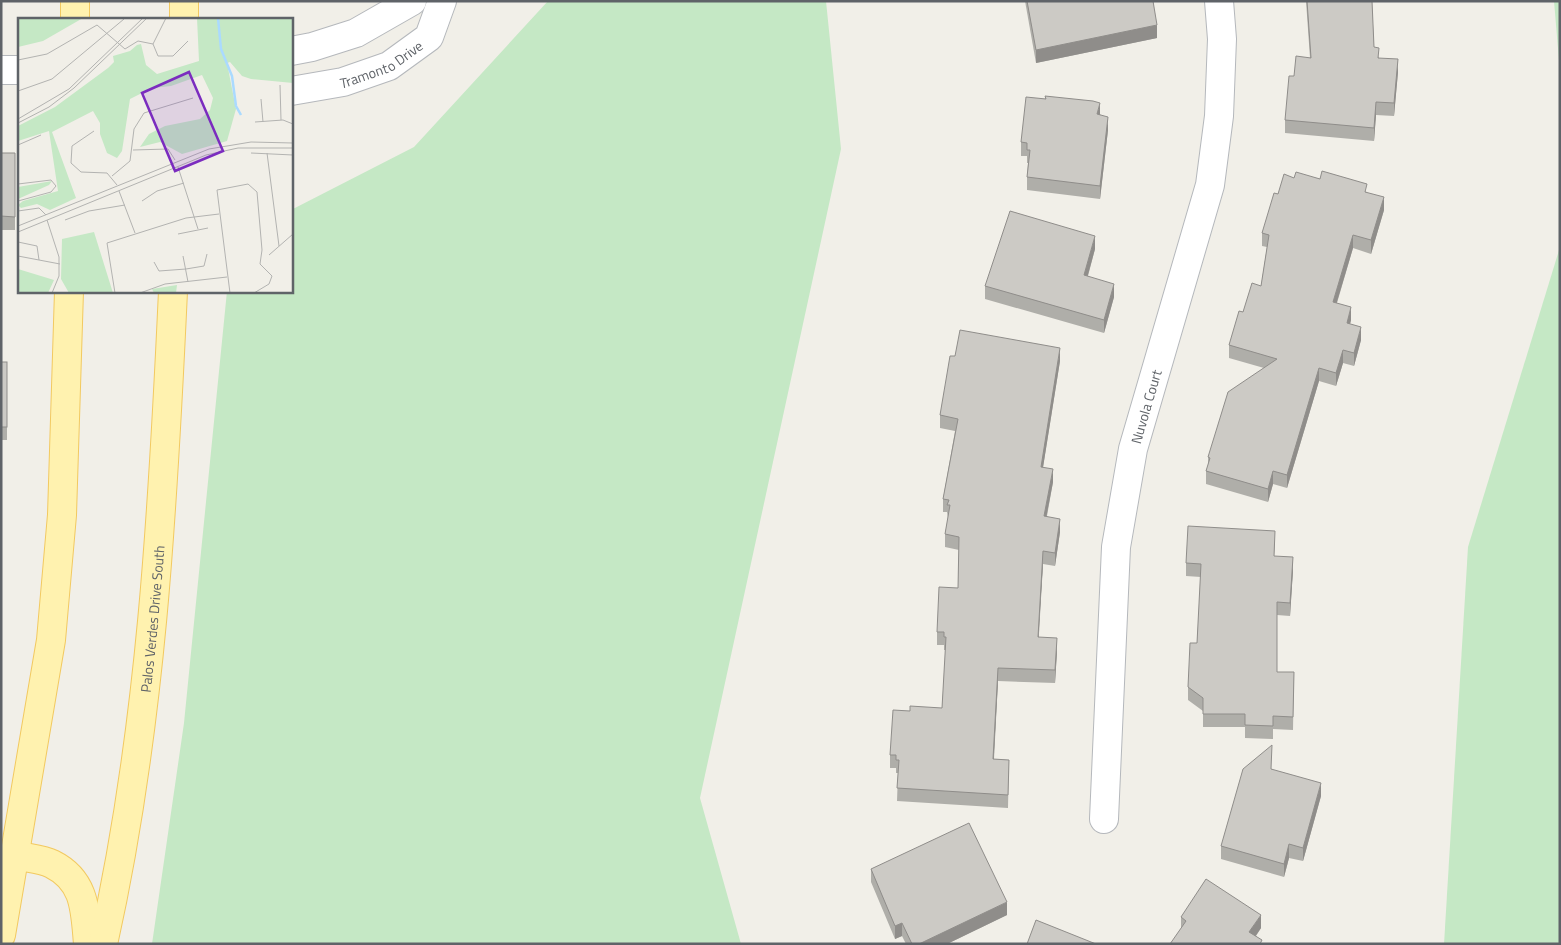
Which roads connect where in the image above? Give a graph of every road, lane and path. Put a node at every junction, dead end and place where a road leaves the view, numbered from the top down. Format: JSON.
{"nodes":[{"id":1,"x":76,"y":1,"type":"edge"},
{"id":2,"x":184,"y":1,"type":"edge"},
{"id":3,"x":412,"y":1,"type":"edge"},
{"id":4,"x":442,"y":1,"type":"edge"},
{"id":5,"x":1219,"y":1,"type":"edge"},
{"id":6,"x":75,"y":18,"type":"edge"},
{"id":7,"x":184,"y":18,"type":"edge"},
{"id":8,"x":292,"y":50,"type":"edge"},
{"id":9,"x":1,"y":70,"type":"edge"},
{"id":10,"x":18,"y":70,"type":"edge"},
{"id":11,"x":292,"y":90,"type":"edge"},
{"id":12,"x":69,"y":292,"type":"edge"},
{"id":13,"x":173,"y":292,"type":"edge"},
{"id":14,"x":1104,"y":819,"type":"dead end"},
{"id":15,"x":14,"y":855,"type":"junction"},
{"id":16,"x":1,"y":936,"type":"edge"},
{"id":17,"x":88,"y":944,"type":"edge"},
{"id":18,"x":103,"y":944,"type":"edge"}],
"edges":[{"from":1,"to":6,"type":"main road"},
{"from":2,"to":7,"type":"main road"},
{"from":3,"to":8,"type":"street"},
{"from":4,"to":11,"type":"street","name":"Tramonto Drive"},
{"from":5,"to":14,"type":"street","name":"Nuvola Court"},
{"from":9,"to":10,"type":"street"},
{"from":12,"to":15,"type":"main road"},
{"from":13,"to":18,"type":"main road","name":"Palos Verdes Drive South"},
{"from":15,"to":16,"type":"main road"},
{"from":15,"to":17,"type":"main road"}]}
